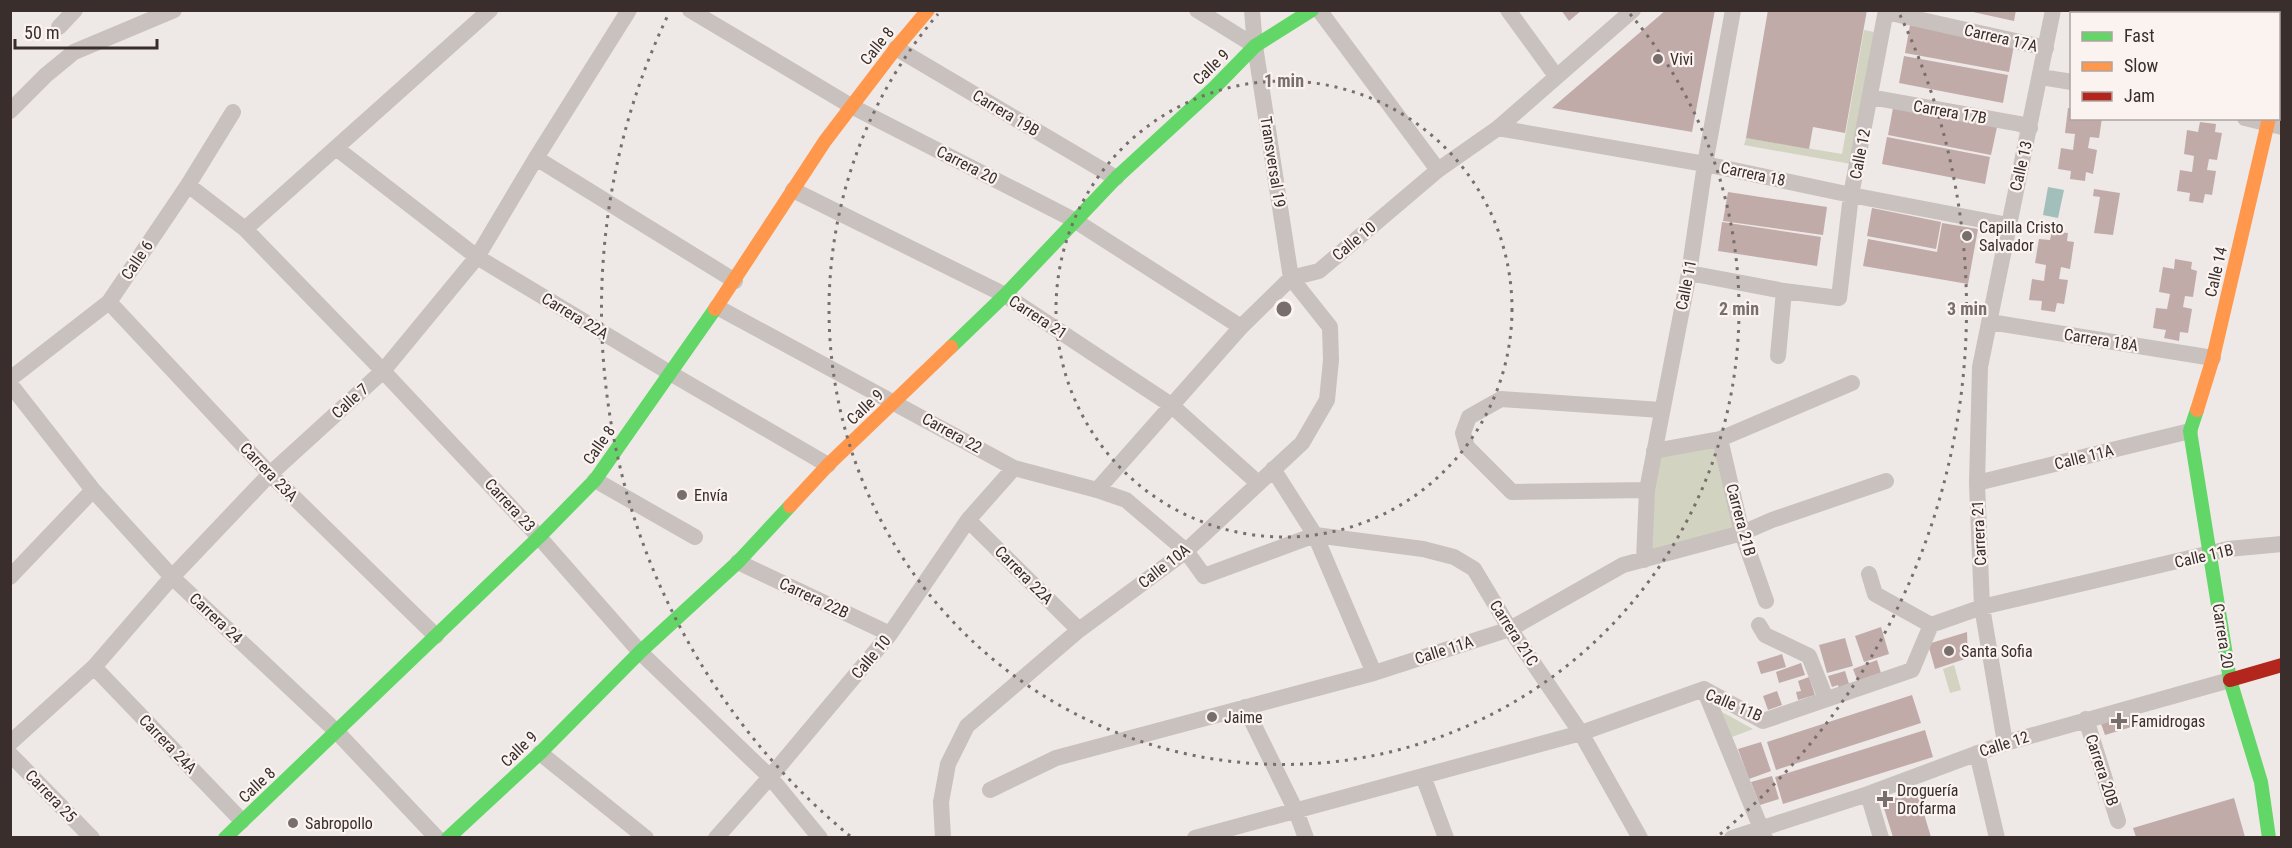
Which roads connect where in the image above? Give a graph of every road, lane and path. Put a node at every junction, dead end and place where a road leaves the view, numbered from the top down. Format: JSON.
{"nodes":[{"id":1,"x":75,"y":10,"type":"edge"},
{"id":2,"x":174,"y":10,"type":"edge"},
{"id":3,"x":490,"y":10,"type":"edge"},
{"id":4,"x":629,"y":10,"type":"edge"},
{"id":5,"x":690,"y":10,"type":"edge"},
{"id":6,"x":928,"y":10,"type":"edge"},
{"id":7,"x":1197,"y":10,"type":"edge"},
{"id":8,"x":1252,"y":10,"type":"edge"},
{"id":9,"x":1312,"y":10,"type":"edge"},
{"id":10,"x":1319,"y":10,"type":"edge"},
{"id":11,"x":1508,"y":10,"type":"edge"},
{"id":12,"x":1633,"y":10,"type":"edge"},
{"id":13,"x":1733,"y":10,"type":"edge"},
{"id":14,"x":2053,"y":10,"type":"edge"},
{"id":15,"x":1886,"y":11,"type":"edge"},
{"id":16,"x":59,"y":27,"type":"dead end"},
{"id":17,"x":1255,"y":46,"type":"junction"},
{"id":18,"x":896,"y":48,"type":"junction"},
{"id":19,"x":2046,"y":48,"type":"junction"},
{"id":20,"x":1556,"y":76,"type":"junction"},
{"id":21,"x":2041,"y":76,"type":"junction"},
{"id":22,"x":2070,"y":82,"type":"edge"},
{"id":23,"x":1870,"y":97,"type":"junction"},
{"id":24,"x":851,"y":106,"type":"junction"},
{"id":25,"x":10,"y":111,"type":"edge"},
{"id":26,"x":232,"y":112,"type":"dead end"},
{"id":27,"x":2256,"y":120,"type":"edge"},
{"id":28,"x":2272,"y":123,"type":"edge"},
{"id":29,"x":1498,"y":128,"type":"junction"},
{"id":30,"x":2030,"y":128,"type":"junction"},
{"id":31,"x":336,"y":148,"type":"junction"},
{"id":32,"x":536,"y":158,"type":"junction"},
{"id":33,"x":1705,"y":164,"type":"junction"},
{"id":34,"x":1438,"y":170,"type":"junction"},
{"id":35,"x":1116,"y":178,"type":"junction"},
{"id":36,"x":188,"y":185,"type":"junction"},
{"id":37,"x":793,"y":190,"type":"junction"},
{"id":38,"x":1851,"y":195,"type":"junction"},
{"id":39,"x":1074,"y":220,"type":"junction"},
{"id":40,"x":2008,"y":225,"type":"junction"},
{"id":41,"x":244,"y":229,"type":"junction"},
{"id":42,"x":477,"y":257,"type":"junction"},
{"id":43,"x":1689,"y":273,"type":"junction"},
{"id":44,"x":1291,"y":278,"type":"junction"},
{"id":45,"x":735,"y":281,"type":"junction"},
{"id":46,"x":1784,"y":291,"type":"junction"},
{"id":47,"x":1005,"y":295,"type":"junction"},
{"id":48,"x":109,"y":302,"type":"junction"},
{"id":49,"x":717,"y":307,"type":"junction"},
{"id":50,"x":1990,"y":322,"type":"junction"},
{"id":51,"x":1241,"y":327,"type":"junction"},
{"id":52,"x":1778,"y":356,"type":"dead end"},
{"id":53,"x":2213,"y":358,"type":"junction"},
{"id":54,"x":383,"y":371,"type":"junction"},
{"id":55,"x":670,"y":373,"type":"junction"},
{"id":56,"x":10,"y":380,"type":"edge"},
{"id":57,"x":1852,"y":383,"type":"dead end"},
{"id":58,"x":10,"y":384,"type":"edge"},
{"id":59,"x":894,"y":402,"type":"junction"},
{"id":60,"x":1171,"y":405,"type":"junction"},
{"id":61,"x":1661,"y":410,"type":"junction"},
{"id":62,"x":2190,"y":431,"type":"junction"},
{"id":63,"x":1720,"y":439,"type":"junction"},
{"id":64,"x":1654,"y":451,"type":"junction"},
{"id":65,"x":828,"y":465,"type":"junction"},
{"id":66,"x":1014,"y":468,"type":"junction"},
{"id":67,"x":1272,"y":469,"type":"junction"},
{"id":68,"x":270,"y":474,"type":"junction"},
{"id":69,"x":595,"y":480,"type":"junction"},
{"id":70,"x":1886,"y":481,"type":"dead end"},
{"id":71,"x":1258,"y":483,"type":"junction"},
{"id":72,"x":1977,"y":483,"type":"junction"},
{"id":73,"x":93,"y":490,"type":"junction"},
{"id":74,"x":1097,"y":490,"type":"junction"},
{"id":75,"x":1647,"y":490,"type":"junction"},
{"id":76,"x":968,"y":520,"type":"junction"},
{"id":77,"x":1742,"y":533,"type":"junction"},
{"id":78,"x":1315,"y":535,"type":"junction"},
{"id":79,"x":539,"y":537,"type":"junction"},
{"id":80,"x":695,"y":537,"type":"dead end"},
{"id":81,"x":2282,"y":544,"type":"edge"},
{"id":82,"x":1186,"y":550,"type":"junction"},
{"id":83,"x":2210,"y":555,"type":"junction"},
{"id":84,"x":1644,"y":560,"type":"junction"},
{"id":85,"x":738,"y":562,"type":"junction"},
{"id":86,"x":1869,"y":574,"type":"dead end"},
{"id":87,"x":172,"y":577,"type":"junction"},
{"id":88,"x":10,"y":578,"type":"edge"},
{"id":89,"x":1766,"y":601,"type":"dead end"},
{"id":90,"x":1982,"y":607,"type":"junction"},
{"id":91,"x":1759,"y":625,"type":"dead end"},
{"id":92,"x":1930,"y":625,"type":"junction"},
{"id":93,"x":1510,"y":629,"type":"junction"},
{"id":94,"x":1079,"y":630,"type":"junction"},
{"id":95,"x":890,"y":634,"type":"junction"},
{"id":96,"x":436,"y":636,"type":"junction"},
{"id":97,"x":640,"y":652,"type":"junction"},
{"id":98,"x":2282,"y":665,"type":"edge"},
{"id":99,"x":94,"y":667,"type":"junction"},
{"id":100,"x":1374,"y":673,"type":"junction"},
{"id":101,"x":2230,"y":680,"type":"junction"},
{"id":102,"x":1704,"y":689,"type":"junction"},
{"id":103,"x":1826,"y":699,"type":"junction"},
{"id":104,"x":1245,"y":707,"type":"junction"},
{"id":105,"x":2086,"y":719,"type":"junction"},
{"id":106,"x":337,"y":732,"type":"junction"},
{"id":107,"x":1581,"y":733,"type":"junction"},
{"id":108,"x":2004,"y":742,"type":"junction"},
{"id":109,"x":10,"y":743,"type":"edge"},
{"id":110,"x":540,"y":753,"type":"junction"},
{"id":111,"x":1977,"y":753,"type":"junction"},
{"id":112,"x":10,"y":754,"type":"edge"},
{"id":113,"x":1423,"y":776,"type":"junction"},
{"id":114,"x":770,"y":777,"type":"junction"},
{"id":115,"x":990,"y":790,"type":"dead end"},
{"id":116,"x":1868,"y":794,"type":"junction"},
{"id":117,"x":1296,"y":811,"type":"junction"},
{"id":118,"x":2118,"y":821,"type":"dead end"},
{"id":119,"x":242,"y":822,"type":"junction"},
{"id":120,"x":1763,"y":833,"type":"edge"},
{"id":121,"x":92,"y":837,"type":"edge"},
{"id":122,"x":225,"y":837,"type":"edge"},
{"id":123,"x":437,"y":837,"type":"edge"},
{"id":124,"x":448,"y":837,"type":"edge"},
{"id":125,"x":646,"y":837,"type":"edge"},
{"id":126,"x":716,"y":837,"type":"edge"},
{"id":127,"x":820,"y":837,"type":"edge"},
{"id":128,"x":943,"y":837,"type":"edge"},
{"id":129,"x":1195,"y":837,"type":"edge"},
{"id":130,"x":1306,"y":837,"type":"edge"},
{"id":131,"x":1446,"y":837,"type":"edge"},
{"id":132,"x":1640,"y":837,"type":"edge"},
{"id":133,"x":1732,"y":837,"type":"edge"},
{"id":134,"x":1881,"y":837,"type":"edge"},
{"id":135,"x":1997,"y":837,"type":"edge"},
{"id":136,"x":2269,"y":837,"type":"edge"}],
"edges":[{"from":1,"to":16,"type":"street"},
{"from":2,"to":25,"type":"street"},
{"from":3,"to":31,"type":"street"},
{"from":4,"to":32,"type":"street","name":"Calle 7"},
{"from":5,"to":24,"type":"street","name":"Carrera 20"},
{"from":6,"to":18,"type":"street","name":"Calle 8"},
{"from":7,"to":17,"type":"street"},
{"from":8,"to":17,"type":"street","name":"Transversal 19"},
{"from":9,"to":17,"type":"street","name":"Calle 9"},
{"from":10,"to":34,"type":"street"},
{"from":11,"to":20,"type":"street"},
{"from":12,"to":20,"type":"street","name":"Calle 10"},
{"from":13,"to":33,"type":"street","name":"Calle 11"},
{"from":14,"to":19,"type":"street","name":"Calle 13"},
{"from":15,"to":19,"type":"street","name":"Carrera 17A"},
{"from":15,"to":23,"type":"street","name":"Calle 12"},
{"from":17,"to":35,"type":"street","name":"Calle 9"},
{"from":17,"to":44,"type":"street","name":"Transversal 19"},
{"from":18,"to":24,"type":"street","name":"Calle 8"},
{"from":18,"to":35,"type":"street","name":"Carrera 19B"},
{"from":19,"to":21,"type":"street","name":"Calle 13"},
{"from":20,"to":29,"type":"street","name":"Calle 10"},
{"from":21,"to":22,"type":"street","name":"Carrera 17A"},
{"from":21,"to":30,"type":"street","name":"Calle 13"},
{"from":23,"to":30,"type":"street","name":"Carrera 17B"},
{"from":23,"to":38,"type":"street","name":"Calle 12"},
{"from":24,"to":37,"type":"street","name":"Calle 8"},
{"from":24,"to":39,"type":"street","name":"Carrera 20"},
{"from":26,"to":36,"type":"street","name":"Calle 6"},
{"from":27,"to":28,"type":"street"},
{"from":28,"to":53,"type":"street","name":"Calle 14"},
{"from":29,"to":33,"type":"street","name":"Carrera 18"},
{"from":29,"to":34,"type":"street","name":"Calle 10"},
{"from":30,"to":40,"type":"street","name":"Calle 13"},
{"from":31,"to":41,"type":"street"},
{"from":31,"to":42,"type":"street","name":"Carrera 22A"},
{"from":32,"to":42,"type":"street","name":"Calle 7"},
{"from":32,"to":45,"type":"street"},
{"from":33,"to":38,"type":"street","name":"Carrera 18"},
{"from":33,"to":43,"type":"street","name":"Calle 11"},
{"from":34,"to":44,"type":"street","name":"Calle 10"},
{"from":35,"to":39,"type":"street","name":"Calle 9"},
{"from":36,"to":41,"type":"street","name":"Carrera 23"},
{"from":36,"to":48,"type":"street","name":"Calle 6"},
{"from":37,"to":45,"type":"street","name":"Calle 8"},
{"from":37,"to":47,"type":"street","name":"Carrera 21"},
{"from":38,"to":40,"type":"street","name":"Carrera 18"},
{"from":38,"to":46,"type":"street","name":"Calle 12"},
{"from":39,"to":47,"type":"street","name":"Calle 9"},
{"from":39,"to":51,"type":"street","name":"Carrera 20"},
{"from":40,"to":50,"type":"street","name":"Calle 13"},
{"from":41,"to":54,"type":"street","name":"Carrera 23"},
{"from":42,"to":54,"type":"street","name":"Calle 7"},
{"from":42,"to":55,"type":"street","name":"Carrera 22A"},
{"from":43,"to":46,"type":"street"},
{"from":43,"to":61,"type":"street","name":"Calle 11"},
{"from":44,"to":51,"type":"street","name":"Calle 10"},
{"from":44,"to":67,"type":"street","name":"Calle 10A"},
{"from":45,"to":49,"type":"street","name":"Calle 8"},
{"from":46,"to":52,"type":"street"},
{"from":47,"to":59,"type":"street","name":"Calle 9"},
{"from":47,"to":60,"type":"street","name":"Carrera 21"},
{"from":48,"to":56,"type":"street","name":"Calle 6"},
{"from":48,"to":68,"type":"street","name":"Carrera 23A"},
{"from":49,"to":55,"type":"street","name":"Calle 8"},
{"from":49,"to":59,"type":"street","name":"Carrera 22"},
{"from":50,"to":53,"type":"street","name":"Carrera 18A"},
{"from":50,"to":72,"type":"street","name":"Carrera 21"},
{"from":51,"to":60,"type":"street","name":"Calle 10"},
{"from":53,"to":62,"type":"street","name":"Calle 14"},
{"from":54,"to":68,"type":"street","name":"Calle 7"},
{"from":54,"to":79,"type":"street","name":"Carrera 23"},
{"from":55,"to":65,"type":"street","name":"Carrera 22A"},
{"from":55,"to":69,"type":"street","name":"Calle 8"},
{"from":57,"to":63,"type":"street"},
{"from":58,"to":73,"type":"street","name":"Carrera 24"},
{"from":59,"to":65,"type":"street","name":"Calle 9"},
{"from":59,"to":66,"type":"street","name":"Carrera 22"},
{"from":60,"to":71,"type":"street","name":"Carrera 21"},
{"from":60,"to":74,"type":"street","name":"Calle 10"},
{"from":61,"to":64,"type":"street","name":"Calle 11"},
{"from":61,"to":75,"type":"street"},
{"from":62,"to":72,"type":"street","name":"Calle 11A"},
{"from":62,"to":83,"type":"street","name":"Carrera 20"},
{"from":63,"to":64,"type":"street"},
{"from":63,"to":77,"type":"street","name":"Carrera 21B"},
{"from":64,"to":75,"type":"street","name":"Calle 11"},
{"from":65,"to":85,"type":"street","name":"Calle 9"},
{"from":66,"to":74,"type":"street","name":"Carrera 22"},
{"from":66,"to":76,"type":"street","name":"Calle 10"},
{"from":67,"to":71,"type":"street","name":"Calle 10A"},
{"from":67,"to":78,"type":"street"},
{"from":68,"to":87,"type":"street","name":"Calle 7"},
{"from":68,"to":96,"type":"street","name":"Carrera 23A"},
{"from":69,"to":79,"type":"street","name":"Calle 8"},
{"from":69,"to":80,"type":"street"},
{"from":70,"to":77,"type":"street","name":"Calle 11A"},
{"from":71,"to":82,"type":"street","name":"Calle 10A"},
{"from":72,"to":90,"type":"street","name":"Carrera 21"},
{"from":73,"to":87,"type":"street","name":"Carrera 24"},
{"from":73,"to":88,"type":"street"},
{"from":74,"to":82,"type":"street","name":"Carrera 22"},
{"from":75,"to":84,"type":"street","name":"Calle 11"},
{"from":76,"to":94,"type":"street","name":"Carrera 22A"},
{"from":76,"to":95,"type":"street","name":"Calle 10"},
{"from":77,"to":84,"type":"street","name":"Calle 11A"},
{"from":77,"to":89,"type":"street","name":"Carrera 21B"},
{"from":78,"to":82,"type":"street"},
{"from":78,"to":93,"type":"street","name":"Carrera 21C"},
{"from":78,"to":100,"type":"street"},
{"from":79,"to":96,"type":"street","name":"Calle 8"},
{"from":79,"to":97,"type":"street","name":"Carrera 23"},
{"from":81,"to":83,"type":"street","name":"Calle 11B"},
{"from":82,"to":94,"type":"street","name":"Calle 10A"},
{"from":83,"to":90,"type":"street","name":"Calle 11B"},
{"from":83,"to":101,"type":"street","name":"Carrera 20"},
{"from":84,"to":93,"type":"street","name":"Calle 11A"},
{"from":85,"to":95,"type":"street","name":"Carrera 22B"},
{"from":85,"to":97,"type":"street","name":"Calle 9"},
{"from":86,"to":92,"type":"street"},
{"from":87,"to":99,"type":"street","name":"Calle 7"},
{"from":87,"to":106,"type":"street","name":"Carrera 24"},
{"from":90,"to":92,"type":"street","name":"Calle 11B"},
{"from":90,"to":108,"type":"street","name":"Carrera 21"},
{"from":91,"to":103,"type":"street"},
{"from":92,"to":103,"type":"street","name":"Calle 11B"},
{"from":93,"to":100,"type":"street","name":"Calle 11A"},
{"from":93,"to":107,"type":"street","name":"Carrera 21C"},
{"from":94,"to":128,"type":"street","name":"Calle 10A"},
{"from":95,"to":114,"type":"street","name":"Calle 10"},
{"from":96,"to":106,"type":"street","name":"Calle 8"},
{"from":97,"to":110,"type":"street","name":"Calle 9"},
{"from":97,"to":114,"type":"street","name":"Carrera 23"},
{"from":98,"to":101,"type":"street","name":"Calle 12"},
{"from":99,"to":109,"type":"street","name":"Calle 7"},
{"from":99,"to":119,"type":"street","name":"Carrera 24A"},
{"from":100,"to":104,"type":"street","name":"Calle 11A"},
{"from":101,"to":105,"type":"street","name":"Calle 12"},
{"from":101,"to":136,"type":"street","name":"Carrera 20"},
{"from":102,"to":103,"type":"street","name":"Calle 11B"},
{"from":102,"to":107,"type":"street","name":"Calle 11B"},
{"from":102,"to":120,"type":"street"},
{"from":104,"to":115,"type":"street","name":"Calle 11A"},
{"from":104,"to":117,"type":"street"},
{"from":105,"to":108,"type":"street","name":"Calle 12"},
{"from":105,"to":118,"type":"street","name":"Carrera 20B"},
{"from":106,"to":119,"type":"street","name":"Calle 8"},
{"from":106,"to":123,"type":"street","name":"Carrera 24"},
{"from":107,"to":113,"type":"street","name":"Calle 11B"},
{"from":107,"to":132,"type":"street","name":"Carrera 21C"},
{"from":108,"to":111,"type":"street","name":"Calle 12"},
{"from":110,"to":124,"type":"street","name":"Calle 9"},
{"from":110,"to":125,"type":"street"},
{"from":111,"to":116,"type":"street","name":"Calle 12"},
{"from":111,"to":135,"type":"street"},
{"from":112,"to":121,"type":"street","name":"Carrera 25"},
{"from":113,"to":117,"type":"street","name":"Calle 11B"},
{"from":113,"to":131,"type":"street"},
{"from":114,"to":126,"type":"street","name":"Calle 10"},
{"from":114,"to":127,"type":"street","name":"Carrera 23"},
{"from":116,"to":120,"type":"street","name":"Calle 12"},
{"from":116,"to":134,"type":"street"},
{"from":117,"to":129,"type":"street","name":"Calle 11B"},
{"from":117,"to":130,"type":"street"},
{"from":119,"to":122,"type":"street","name":"Calle 8"},
{"from":120,"to":133,"type":"street","name":"Calle 12"}]}
